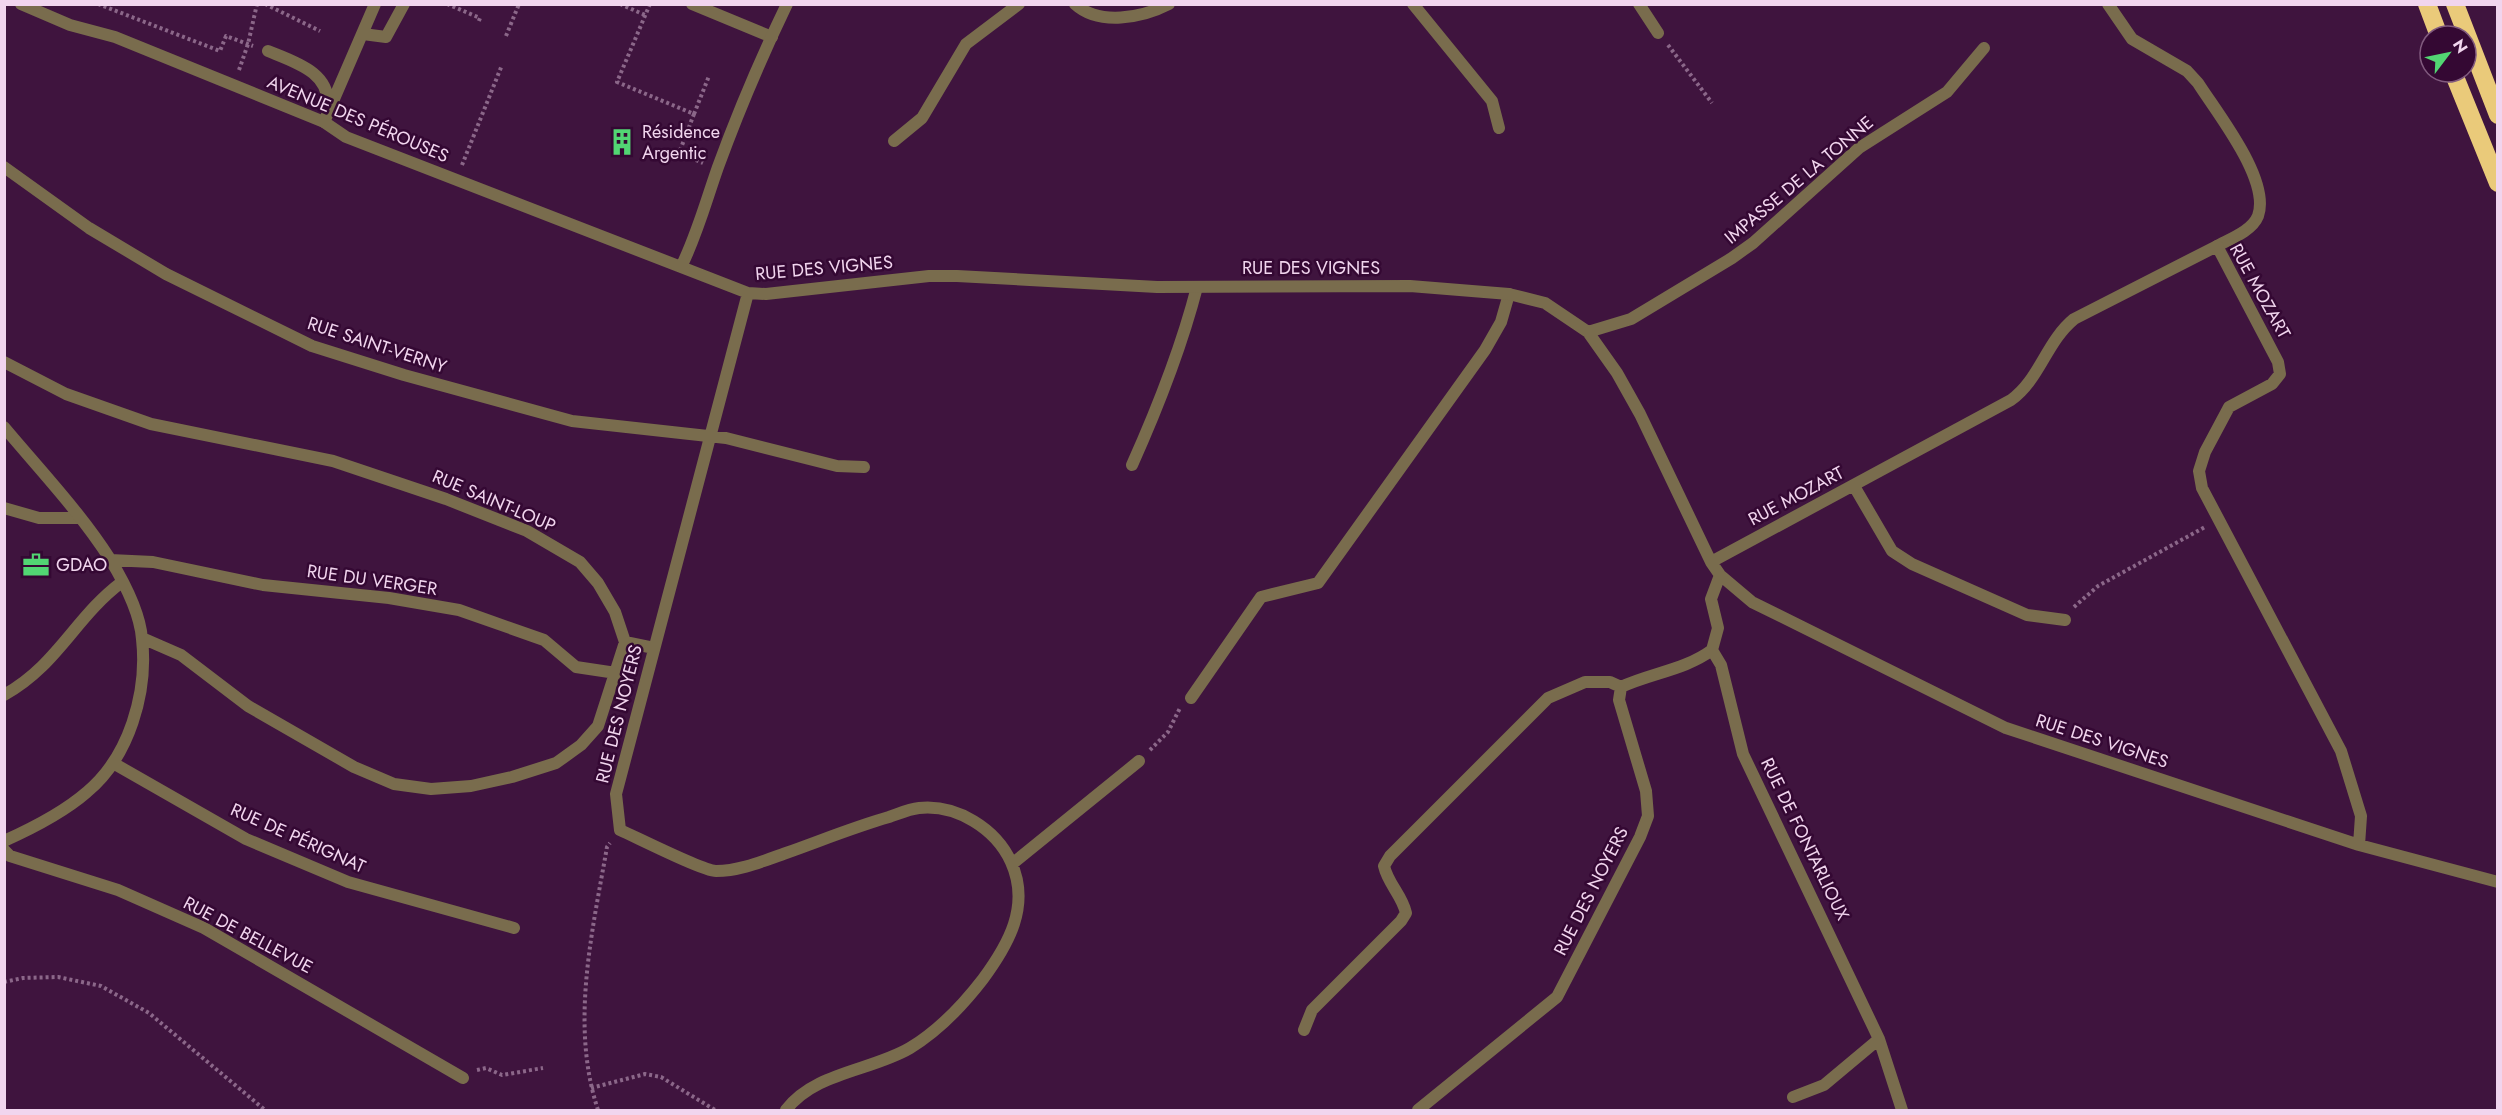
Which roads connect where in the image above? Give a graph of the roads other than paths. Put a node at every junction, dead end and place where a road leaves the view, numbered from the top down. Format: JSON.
{"nodes":[{"id":1,"x":21,"y":4,"type":"edge"},
{"id":2,"x":375,"y":4,"type":"edge"},
{"id":3,"x":404,"y":4,"type":"edge"},
{"id":4,"x":692,"y":4,"type":"edge"},
{"id":5,"x":786,"y":4,"type":"edge"},
{"id":6,"x":1019,"y":4,"type":"edge"},
{"id":7,"x":1075,"y":4,"type":"edge"},
{"id":8,"x":1169,"y":4,"type":"edge"},
{"id":9,"x":1413,"y":4,"type":"edge"},
{"id":10,"x":1639,"y":4,"type":"edge"},
{"id":11,"x":2108,"y":4,"type":"edge"},
{"id":12,"x":2427,"y":4,"type":"edge"},
{"id":13,"x":2455,"y":4,"type":"edge"},
{"id":14,"x":2434,"y":24,"type":"edge"},
{"id":15,"x":1658,"y":33,"type":"road end"},
{"id":16,"x":363,"y":34,"type":"junction"},
{"id":17,"x":772,"y":37,"type":"junction"},
{"id":18,"x":1984,"y":48,"type":"dead end"},
{"id":19,"x":268,"y":51,"type":"dead end"},
{"id":20,"x":2458,"y":84,"type":"edge"},
{"id":21,"x":2498,"y":115,"type":"edge"},
{"id":22,"x":324,"y":122,"type":"junction"},
{"id":23,"x":1499,"y":128,"type":"dead end"},
{"id":24,"x":894,"y":141,"type":"dead end"},
{"id":25,"x":4,"y":166,"type":"edge"},
{"id":26,"x":2498,"y":183,"type":"edge"},
{"id":27,"x":2217,"y":246,"type":"junction"},
{"id":28,"x":681,"y":267,"type":"junction"},
{"id":29,"x":1197,"y":287,"type":"junction"},
{"id":30,"x":748,"y":293,"type":"junction"},
{"id":31,"x":1509,"y":294,"type":"junction"},
{"id":32,"x":1588,"y":332,"type":"junction"},
{"id":33,"x":4,"y":362,"type":"edge"},
{"id":34,"x":4,"y":427,"type":"edge"},
{"id":35,"x":708,"y":437,"type":"junction"},
{"id":36,"x":1132,"y":465,"type":"dead end"},
{"id":37,"x":864,"y":467,"type":"dead end"},
{"id":38,"x":1854,"y":486,"type":"junction"},
{"id":39,"x":4,"y":508,"type":"edge"},
{"id":40,"x":79,"y":518,"type":"junction"},
{"id":41,"x":110,"y":560,"type":"junction"},
{"id":42,"x":1711,"y":562,"type":"junction"},
{"id":43,"x":1720,"y":575,"type":"junction"},
{"id":44,"x":122,"y":582,"type":"junction"},
{"id":45,"x":2065,"y":620,"type":"road end"},
{"id":46,"x":142,"y":638,"type":"junction"},
{"id":47,"x":625,"y":642,"type":"junction"},
{"id":48,"x":654,"y":648,"type":"junction"},
{"id":49,"x":1712,"y":650,"type":"junction"},
{"id":50,"x":616,"y":673,"type":"junction"},
{"id":51,"x":1621,"y":687,"type":"junction"},
{"id":52,"x":4,"y":695,"type":"edge"},
{"id":53,"x":1191,"y":698,"type":"road end"},
{"id":54,"x":1139,"y":761,"type":"road end"},
{"id":55,"x":113,"y":763,"type":"junction"},
{"id":56,"x":4,"y":841,"type":"edge"},
{"id":57,"x":2358,"y":845,"type":"junction"},
{"id":58,"x":4,"y":850,"type":"edge"},
{"id":59,"x":1012,"y":864,"type":"junction"},
{"id":60,"x":2498,"y":882,"type":"edge"},
{"id":61,"x":514,"y":928,"type":"dead end"},
{"id":62,"x":1304,"y":1030,"type":"dead end"},
{"id":63,"x":1880,"y":1040,"type":"junction"},
{"id":64,"x":463,"y":1078,"type":"road end"},
{"id":65,"x":1793,"y":1097,"type":"dead end"},
{"id":66,"x":786,"y":1110,"type":"edge"},
{"id":67,"x":1418,"y":1110,"type":"edge"},
{"id":68,"x":1902,"y":1110,"type":"edge"}],
"edges":[{"from":1,"to":22,"type":"street","name":"AVENUE DES PÉROUSES"},
{"from":2,"to":16,"type":"street"},
{"from":3,"to":16,"type":"street"},
{"from":4,"to":17,"type":"street"},
{"from":5,"to":17,"type":"street"},
{"from":6,"to":24,"type":"street"},
{"from":7,"to":8,"type":"street"},
{"from":9,"to":23,"type":"street"},
{"from":10,"to":15,"type":"street"},
{"from":11,"to":27,"type":"street"},
{"from":12,"to":14,"type":"highway"},
{"from":13,"to":21,"type":"highway"},
{"from":16,"to":22,"type":"street"},
{"from":17,"to":28,"type":"street"},
{"from":18,"to":32,"type":"street","name":"IMPASSE DE LA TONNE"},
{"from":19,"to":22,"type":"street"},
{"from":20,"to":26,"type":"highway"},
{"from":22,"to":28,"type":"street","name":"AVENUE DES PÉROUSES"},
{"from":25,"to":35,"type":"street","name":"RUE SAINT-VERNY"},
{"from":27,"to":38,"type":"street","name":"RUE MOZART"},
{"from":27,"to":57,"type":"street","name":"RUE MOZART"},
{"from":28,"to":30,"type":"street","name":"AVENUE DES PÉROUSES"},
{"from":29,"to":30,"type":"street","name":"RUE DES VIGNES"},
{"from":29,"to":31,"type":"street","name":"RUE DES VIGNES"},
{"from":29,"to":36,"type":"street"},
{"from":30,"to":35,"type":"street","name":"RUE DES NOYERS"},
{"from":31,"to":32,"type":"street","name":"RUE DES VIGNES"},
{"from":31,"to":53,"type":"street"},
{"from":32,"to":42,"type":"street","name":"RUE DES VIGNES"},
{"from":33,"to":47,"type":"street","name":"RUE SAINT-LOUP"},
{"from":34,"to":40,"type":"street"},
{"from":35,"to":37,"type":"street","name":"RUE SAINT-VERNY"},
{"from":35,"to":48,"type":"street","name":"RUE DES NOYERS"},
{"from":38,"to":42,"type":"street","name":"RUE MOZART"},
{"from":38,"to":45,"type":"street"},
{"from":39,"to":40,"type":"street"},
{"from":40,"to":41,"type":"street"},
{"from":41,"to":44,"type":"street"},
{"from":41,"to":50,"type":"street","name":"RUE DU VERGER"},
{"from":42,"to":43,"type":"street","name":"RUE DES VIGNES"},
{"from":43,"to":49,"type":"street"},
{"from":43,"to":57,"type":"street","name":"RUE DES VIGNES"},
{"from":44,"to":46,"type":"street"},
{"from":44,"to":52,"type":"street"},
{"from":46,"to":50,"type":"street"},
{"from":46,"to":55,"type":"street"},
{"from":47,"to":48,"type":"street"},
{"from":47,"to":50,"type":"street"},
{"from":48,"to":59,"type":"street","name":"RUE DES NOYERS"},
{"from":49,"to":51,"type":"street"},
{"from":49,"to":63,"type":"street","name":"RUE DE FONTARLIOUX"},
{"from":51,"to":62,"type":"street"},
{"from":51,"to":67,"type":"street","name":"RUE DES NOYERS"},
{"from":54,"to":59,"type":"street"},
{"from":55,"to":56,"type":"street"},
{"from":55,"to":61,"type":"street","name":"RUE DE PÉRIGNAT"},
{"from":57,"to":60,"type":"street","name":"RUE DES VIGNES"},
{"from":58,"to":64,"type":"street","name":"RUE DE BELLEVUE"},
{"from":59,"to":66,"type":"street"},
{"from":63,"to":65,"type":"street"},
{"from":63,"to":68,"type":"street","name":"RUE DE FONTARLIOUX"}]}
